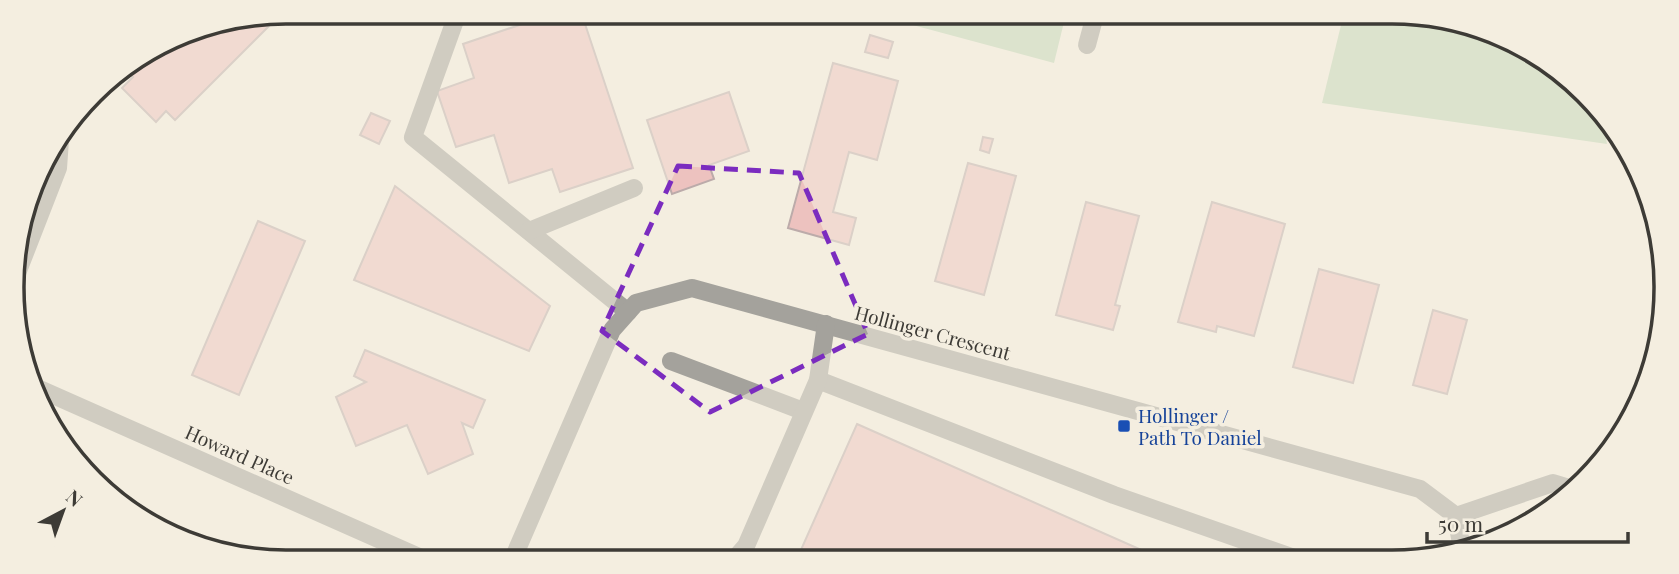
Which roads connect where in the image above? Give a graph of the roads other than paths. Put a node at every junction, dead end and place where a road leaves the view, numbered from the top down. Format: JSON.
{"nodes":[{"id":1,"x":454,"y":24,"type":"edge"},
{"id":2,"x":1093,"y":24,"type":"edge"},
{"id":3,"x":1087,"y":45,"type":"dead end"},
{"id":4,"x":59,"y":158,"type":"edge"},
{"id":5,"x":634,"y":188,"type":"dead end"},
{"id":6,"x":529,"y":231,"type":"junction"},
{"id":7,"x":29,"y":243,"type":"edge"},
{"id":8,"x":628,"y":312,"type":"junction"},
{"id":9,"x":827,"y":324,"type":"junction"},
{"id":10,"x":671,"y":361,"type":"dead end"},
{"id":11,"x":818,"y":380,"type":"junction"},
{"id":12,"x":47,"y":392,"type":"edge"},
{"id":13,"x":803,"y":411,"type":"junction"},
{"id":14,"x":1563,"y":486,"type":"edge"},
{"id":15,"x":1456,"y":516,"type":"junction"},
{"id":16,"x":1461,"y":541,"type":"edge"},
{"id":17,"x":403,"y":550,"type":"edge"},
{"id":18,"x":517,"y":550,"type":"edge"},
{"id":19,"x":743,"y":550,"type":"edge"},
{"id":20,"x":1271,"y":550,"type":"edge"}],
"edges":[{"from":1,"to":6,"type":"street"},
{"from":2,"to":3,"type":"street"},
{"from":4,"to":7,"type":"street"},
{"from":5,"to":6,"type":"street"},
{"from":6,"to":8,"type":"street"},
{"from":8,"to":9,"type":"street","name":"Hollinger Crescent"},
{"from":8,"to":18,"type":"street","name":"Hollinger Crescent"},
{"from":9,"to":11,"type":"street"},
{"from":9,"to":15,"type":"street","name":"Hollinger Crescent"},
{"from":10,"to":13,"type":"street"},
{"from":11,"to":13,"type":"street"},
{"from":11,"to":20,"type":"street"},
{"from":12,"to":17,"type":"street","name":"Howard Place"},
{"from":13,"to":19,"type":"street"},
{"from":14,"to":15,"type":"street"},
{"from":15,"to":16,"type":"street"}]}
